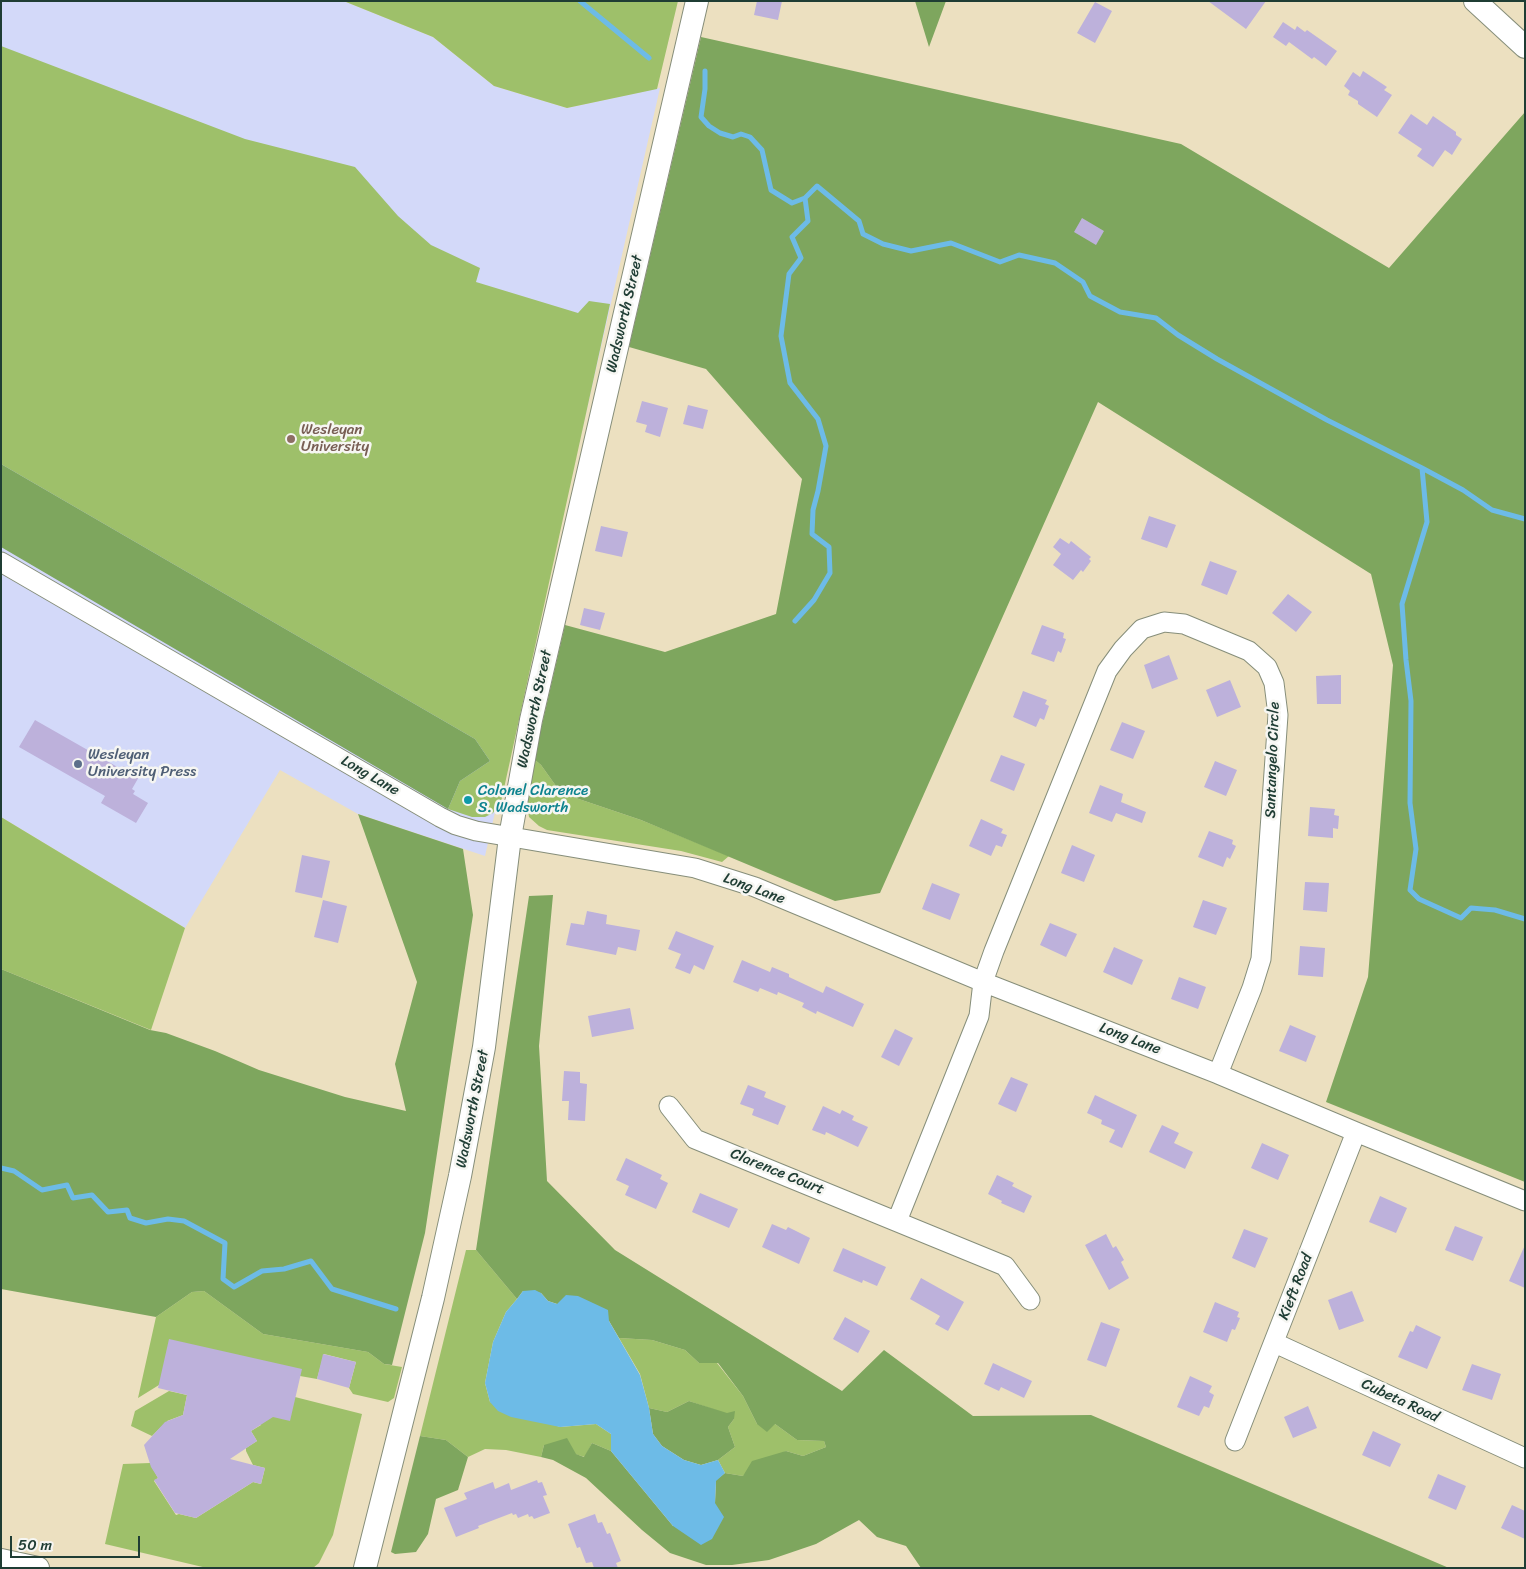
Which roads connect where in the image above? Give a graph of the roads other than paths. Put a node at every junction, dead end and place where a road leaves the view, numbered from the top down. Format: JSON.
{"nodes":[{"id":1,"x":698,"y":1,"type":"edge"},
{"id":2,"x":1475,"y":1,"type":"edge"},
{"id":3,"x":1525,"y":47,"type":"edge"},
{"id":4,"x":1,"y":562,"type":"edge"},
{"id":5,"x":510,"y":837,"type":"junction"},
{"id":6,"x":983,"y":982,"type":"junction"},
{"id":7,"x":1218,"y":1074,"type":"junction"},
{"id":8,"x":669,"y":1106,"type":"dead end"},
{"id":9,"x":1356,"y":1132,"type":"junction"},
{"id":10,"x":1525,"y":1200,"type":"edge"},
{"id":11,"x":897,"y":1221,"type":"junction"},
{"id":12,"x":1030,"y":1300,"type":"dead end"},
{"id":13,"x":1275,"y":1343,"type":"junction"},
{"id":14,"x":1235,"y":1441,"type":"dead end"},
{"id":15,"x":1525,"y":1458,"type":"edge"},
{"id":16,"x":1,"y":1560,"type":"edge"},
{"id":17,"x":38,"y":1568,"type":"edge"},
{"id":18,"x":365,"y":1568,"type":"edge"}],
"edges":[{"from":1,"to":5,"type":"street","name":"Wadsworth Street"},
{"from":2,"to":3,"type":"street"},
{"from":4,"to":5,"type":"street","name":"Long Lane"},
{"from":5,"to":6,"type":"street","name":"Long Lane"},
{"from":5,"to":18,"type":"street","name":"Wadsworth Street"},
{"from":6,"to":7,"type":"street","name":"Long Lane"},
{"from":6,"to":7,"type":"street","name":"Santangelo Circle"},
{"from":6,"to":11,"type":"street"},
{"from":7,"to":9,"type":"street","name":"Long Lane"},
{"from":8,"to":11,"type":"street","name":"Clarence Court"},
{"from":9,"to":10,"type":"street","name":"Long Lane"},
{"from":9,"to":13,"type":"street","name":"Kieft Road"},
{"from":11,"to":12,"type":"street","name":"Clarence Court"},
{"from":13,"to":14,"type":"street","name":"Kieft Road"},
{"from":13,"to":15,"type":"street","name":"Cubeta Road"},
{"from":16,"to":17,"type":"street"}]}
